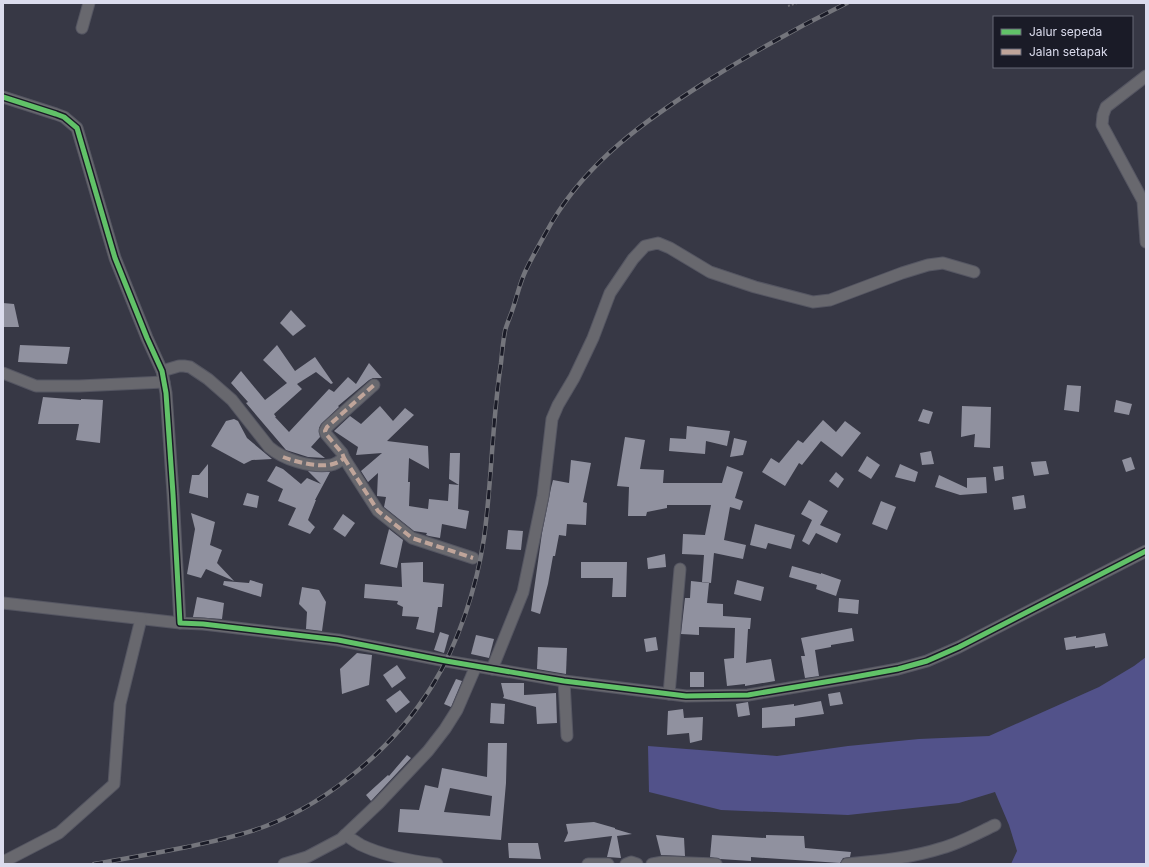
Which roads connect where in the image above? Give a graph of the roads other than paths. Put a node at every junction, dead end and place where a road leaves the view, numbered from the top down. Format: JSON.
{"nodes":[{"id":1,"x":89,"y":3,"type":"edge"},
{"id":2,"x":82,"y":28,"type":"dead end"},
{"id":3,"x":1146,"y":76,"type":"edge"},
{"id":4,"x":3,"y":97,"type":"edge"},
{"id":5,"x":1144,"y":199,"type":"edge"},
{"id":6,"x":1146,"y":242,"type":"edge"},
{"id":7,"x":974,"y":272,"type":"dead end"},
{"id":8,"x":3,"y":373,"type":"edge"},
{"id":9,"x":163,"y":376,"type":"junction"},
{"id":10,"x":374,"y":385,"type":"dead end"},
{"id":11,"x":344,"y":458,"type":"junction"},
{"id":12,"x":1146,"y":551,"type":"edge"},
{"id":13,"x":473,"y":558,"type":"dead end"},
{"id":14,"x":680,"y":569,"type":"dead end"},
{"id":15,"x":3,"y":603,"type":"edge"},
{"id":16,"x":141,"y":619,"type":"junction"},
{"id":17,"x":180,"y":623,"type":"junction"},
{"id":18,"x":476,"y":666,"type":"junction"},
{"id":19,"x":492,"y":669,"type":"junction"},
{"id":20,"x":564,"y":681,"type":"junction"},
{"id":21,"x":669,"y":694,"type":"junction"},
{"id":22,"x":567,"y":736,"type":"dead end"},
{"id":23,"x":995,"y":825,"type":"dead end"},
{"id":24,"x":345,"y":835,"type":"junction"},
{"id":25,"x":3,"y":862,"type":"edge"},
{"id":26,"x":291,"y":863,"type":"edge"},
{"id":27,"x":437,"y":864,"type":"edge"},
{"id":28,"x":588,"y":864,"type":"edge"},
{"id":29,"x":608,"y":864,"type":"edge"},
{"id":30,"x":626,"y":864,"type":"edge"},
{"id":31,"x":637,"y":864,"type":"edge"},
{"id":32,"x":652,"y":864,"type":"edge"},
{"id":33,"x":716,"y":864,"type":"edge"},
{"id":34,"x":847,"y":864,"type":"edge"}],
"edges":[{"from":1,"to":2,"type":"street"},
{"from":3,"to":5,"type":"street"},
{"from":4,"to":9,"type":"street"},
{"from":5,"to":6,"type":"street"},
{"from":7,"to":19,"type":"street"},
{"from":8,"to":9,"type":"street"},
{"from":9,"to":11,"type":"street"},
{"from":9,"to":17,"type":"street"},
{"from":10,"to":11,"type":"street"},
{"from":11,"to":13,"type":"street"},
{"from":12,"to":21,"type":"street"},
{"from":14,"to":21,"type":"street"},
{"from":15,"to":16,"type":"street"},
{"from":16,"to":17,"type":"street"},
{"from":16,"to":25,"type":"street"},
{"from":17,"to":18,"type":"street"},
{"from":18,"to":19,"type":"street"},
{"from":18,"to":24,"type":"street"},
{"from":19,"to":20,"type":"street"},
{"from":20,"to":21,"type":"street"},
{"from":20,"to":22,"type":"street"},
{"from":23,"to":34,"type":"street"},
{"from":24,"to":26,"type":"street"},
{"from":24,"to":27,"type":"street"},
{"from":28,"to":29,"type":"street"},
{"from":30,"to":31,"type":"street"},
{"from":32,"to":33,"type":"street"}]}
